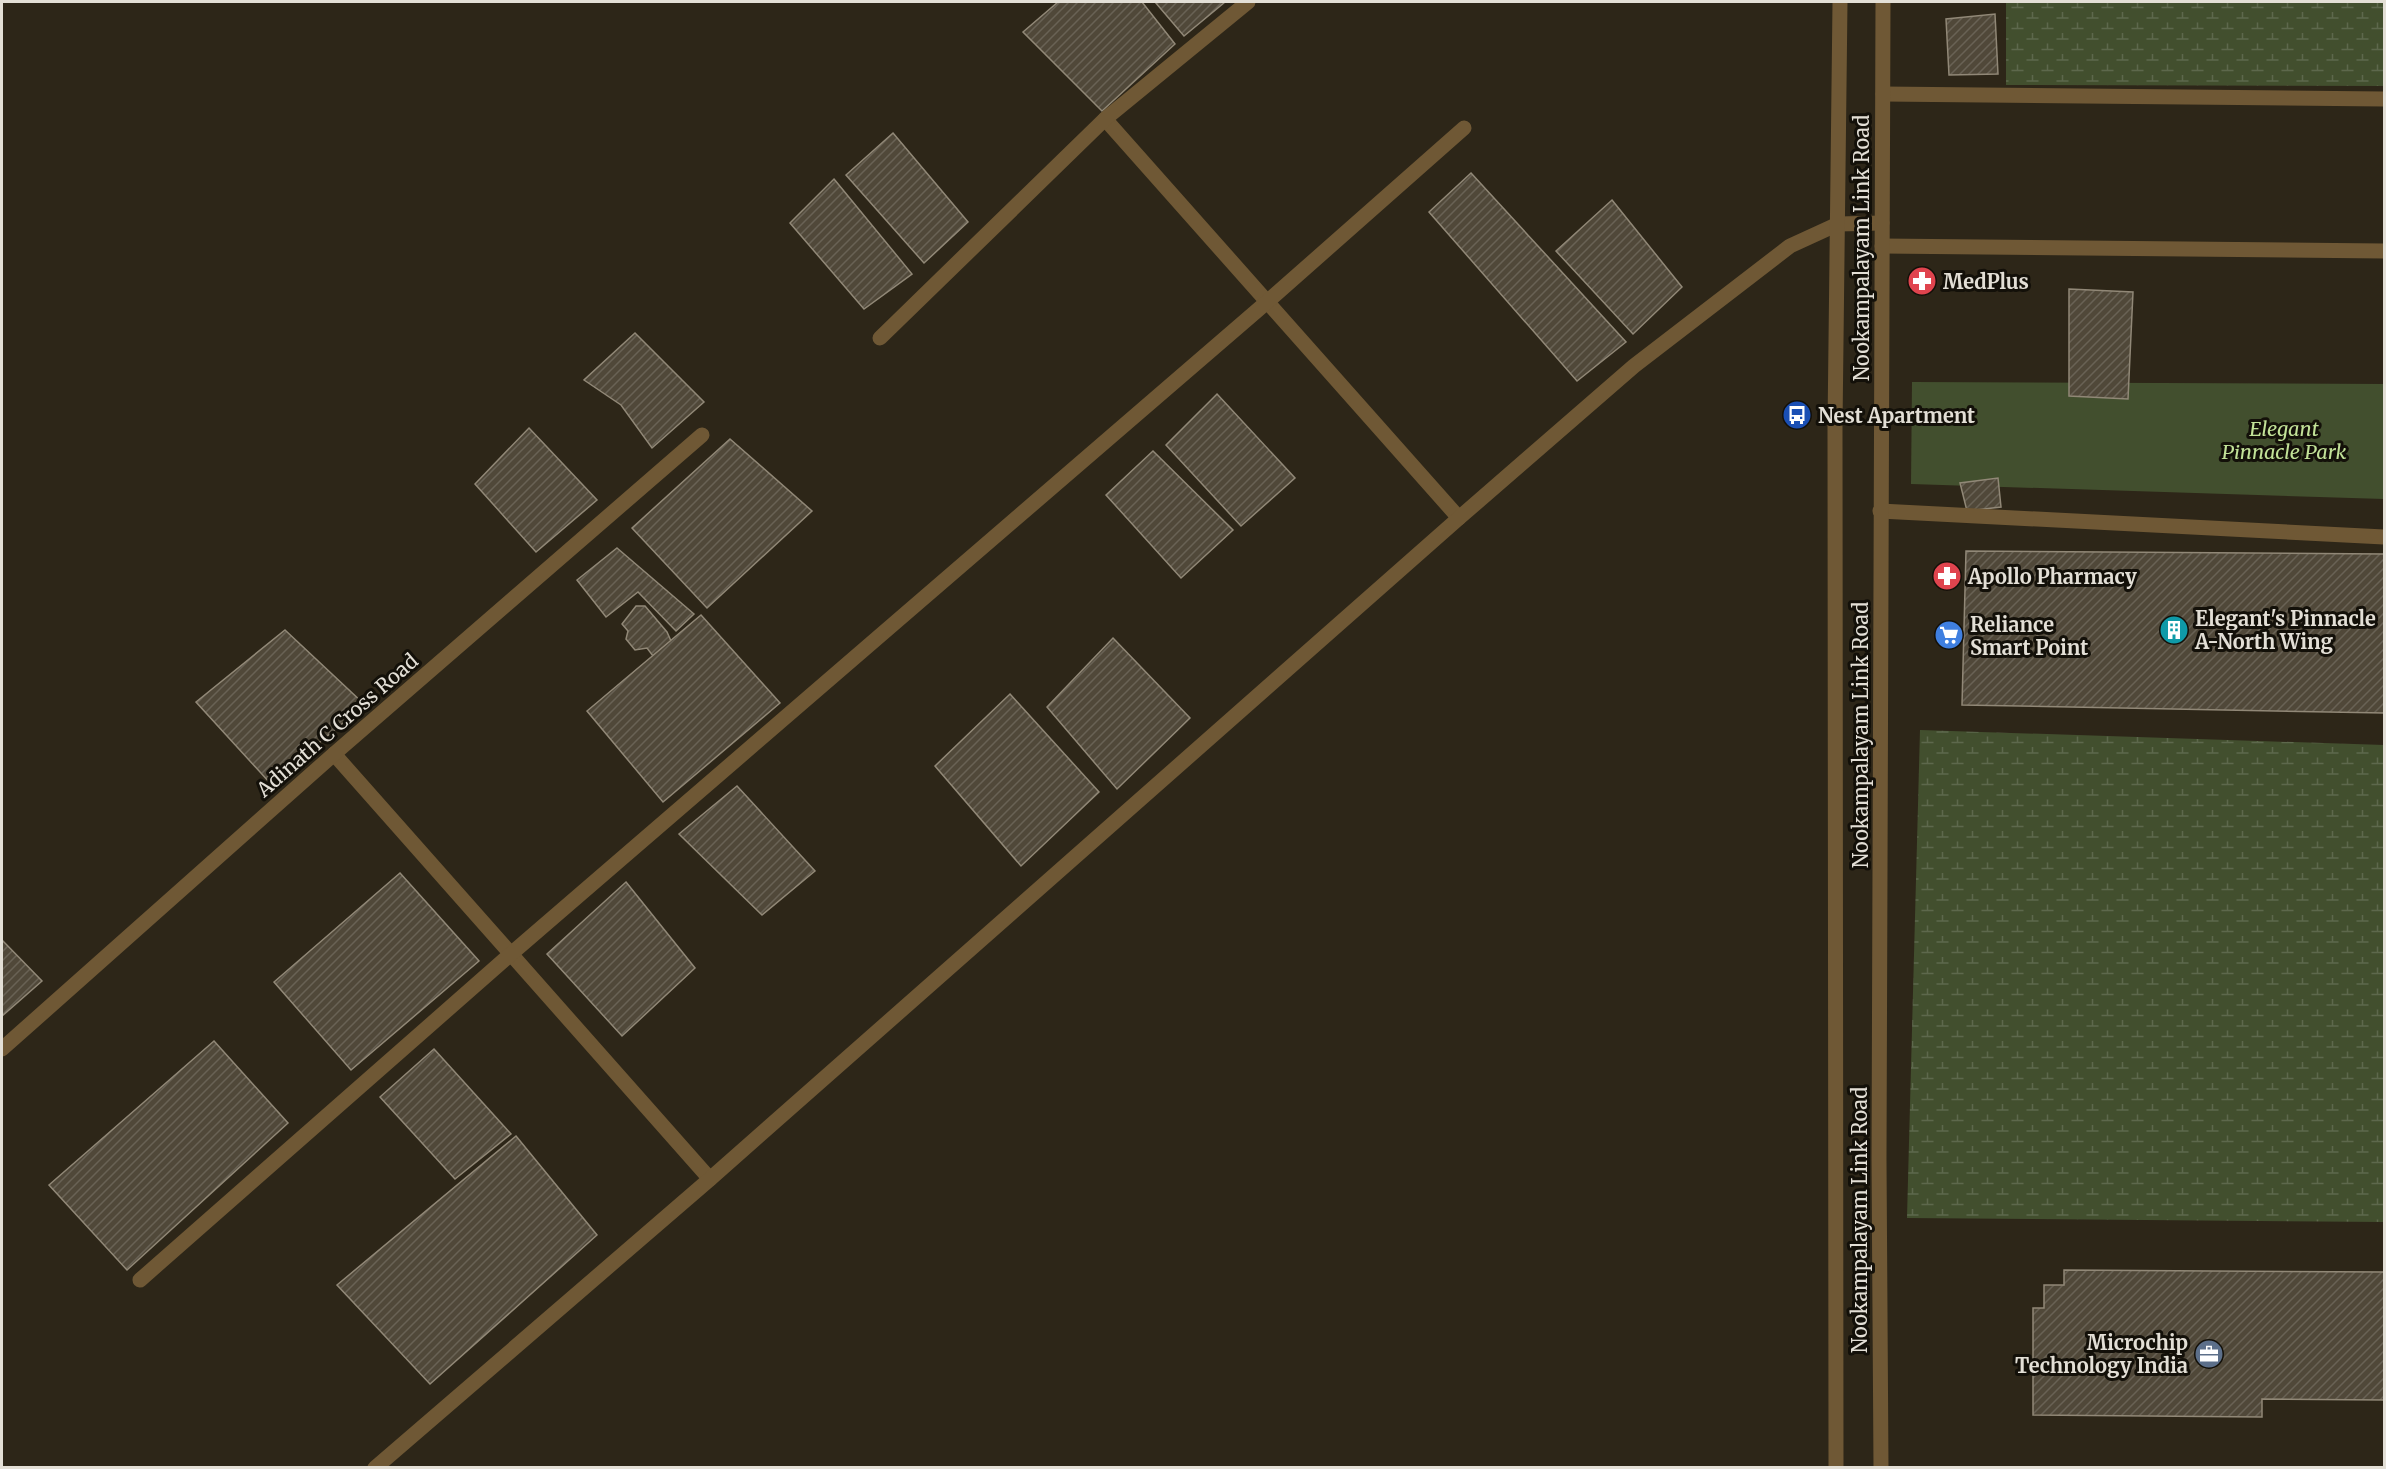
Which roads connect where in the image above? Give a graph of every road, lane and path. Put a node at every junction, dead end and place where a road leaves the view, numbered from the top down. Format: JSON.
{"nodes":[{"id":1,"x":1248,"y":2,"type":"edge"},
{"id":2,"x":1840,"y":2,"type":"edge"},
{"id":3,"x":1884,"y":2,"type":"edge"},
{"id":4,"x":1883,"y":94,"type":"junction"},
{"id":5,"x":2385,"y":99,"type":"edge"},
{"id":6,"x":1105,"y":119,"type":"junction"},
{"id":7,"x":1464,"y":128,"type":"dead end"},
{"id":8,"x":1882,"y":223,"type":"junction"},
{"id":9,"x":1838,"y":224,"type":"junction"},
{"id":10,"x":1882,"y":246,"type":"junction"},
{"id":11,"x":2385,"y":251,"type":"edge"},
{"id":12,"x":1267,"y":302,"type":"junction"},
{"id":13,"x":880,"y":338,"type":"dead end"},
{"id":14,"x":702,"y":435,"type":"dead end"},
{"id":15,"x":1880,"y":511,"type":"junction"},
{"id":16,"x":1459,"y":518,"type":"junction"},
{"id":17,"x":2385,"y":537,"type":"edge"},
{"id":18,"x":334,"y":754,"type":"junction"},
{"id":19,"x":512,"y":953,"type":"junction"},
{"id":20,"x":2,"y":1049,"type":"edge"},
{"id":21,"x":710,"y":1179,"type":"junction"},
{"id":22,"x":140,"y":1280,"type":"dead end"},
{"id":23,"x":375,"y":1467,"type":"edge"},
{"id":24,"x":1836,"y":1467,"type":"edge"},
{"id":25,"x":1881,"y":1467,"type":"edge"}],
"edges":[{"from":1,"to":6,"type":"street"},
{"from":2,"to":9,"type":"street","name":"Nookampalayam Link Road"},
{"from":3,"to":4,"type":"street","name":"Nookampalayam Link Road"},
{"from":4,"to":5,"type":"street"},
{"from":4,"to":8,"type":"street","name":"Nookampalayam Link Road"},
{"from":6,"to":12,"type":"street"},
{"from":6,"to":13,"type":"street"},
{"from":7,"to":12,"type":"street"},
{"from":8,"to":9,"type":"street"},
{"from":8,"to":10,"type":"street","name":"Nookampalayam Link Road"},
{"from":9,"to":16,"type":"street"},
{"from":9,"to":24,"type":"street","name":"Nookampalayam Link Road"},
{"from":10,"to":11,"type":"street"},
{"from":10,"to":15,"type":"street","name":"Nookampalayam Link Road"},
{"from":12,"to":16,"type":"street"},
{"from":12,"to":19,"type":"street"},
{"from":14,"to":18,"type":"street","name":"Adinath C Cross Road"},
{"from":15,"to":17,"type":"street"},
{"from":15,"to":25,"type":"street","name":"Nookampalayam Link Road"},
{"from":16,"to":21,"type":"street"},
{"from":18,"to":19,"type":"street"},
{"from":18,"to":20,"type":"street","name":"Adinath C Cross Road"},
{"from":19,"to":21,"type":"street"},
{"from":19,"to":22,"type":"street"},
{"from":21,"to":23,"type":"street"}]}
